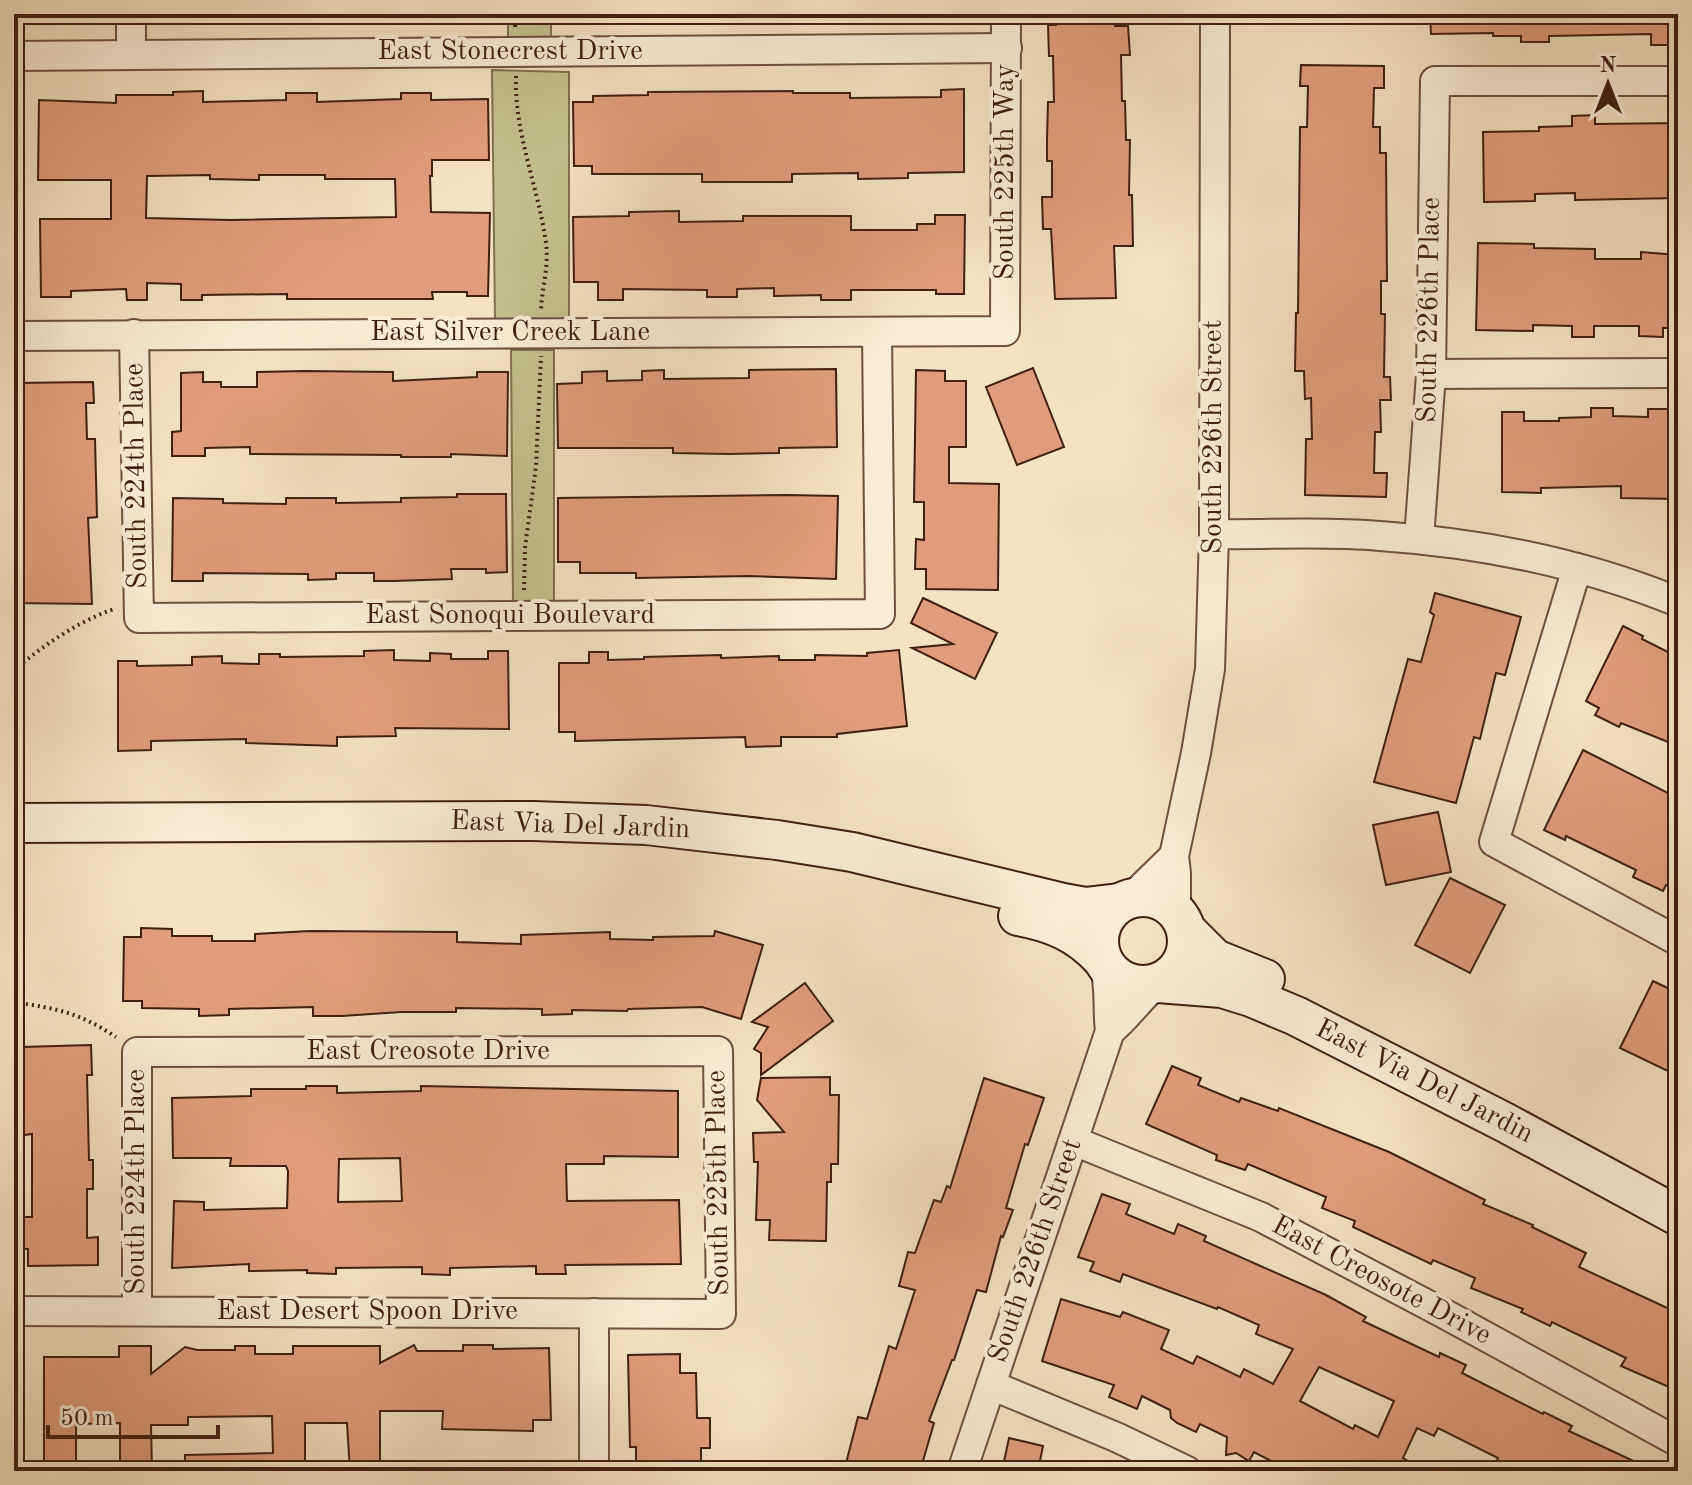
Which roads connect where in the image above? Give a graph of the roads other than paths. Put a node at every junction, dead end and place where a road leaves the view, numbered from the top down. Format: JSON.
{"nodes":[{"id":1,"x":131,"y":14,"type":"edge"},
{"id":2,"x":1006,"y":14,"type":"edge"},
{"id":3,"x":1215,"y":14,"type":"edge"},
{"id":4,"x":1007,"y":48,"type":"junction"},
{"id":5,"x":131,"y":55,"type":"junction"},
{"id":6,"x":14,"y":56,"type":"edge"},
{"id":7,"x":1678,"y":81,"type":"edge"},
{"id":8,"x":1005,"y":331,"type":"joint"},
{"id":9,"x":877,"y":332,"type":"junction"},
{"id":10,"x":134,"y":334,"type":"junction"},
{"id":11,"x":14,"y":336,"type":"edge"},
{"id":12,"x":1678,"y":373,"type":"edge"},
{"id":13,"x":1431,"y":374,"type":"junction"},
{"id":14,"x":1214,"y":534,"type":"junction"},
{"id":15,"x":1419,"y":539,"type":"junction"},
{"id":16,"x":1577,"y":568,"type":"junction"},
{"id":17,"x":1678,"y":602,"type":"edge"},
{"id":18,"x":139,"y":610,"type":"joint"},
{"id":19,"x":14,"y":823,"type":"edge"},
{"id":20,"x":14,"y":848,"type":"edge"},
{"id":21,"x":1174,"y":856,"type":"junction"},
{"id":22,"x":1125,"y":901,"type":"junction"},
{"id":23,"x":1181,"y":921,"type":"junction"},
{"id":24,"x":1678,"y":941,"type":"edge"},
{"id":25,"x":1103,"y":961,"type":"junction"},
{"id":26,"x":1157,"y":983,"type":"junction"},
{"id":27,"x":1110,"y":1031,"type":"junction"},
{"id":28,"x":718,"y":1051,"type":"joint"},
{"id":29,"x":137,"y":1052,"type":"joint"},
{"id":30,"x":1074,"y":1141,"type":"junction"},
{"id":31,"x":1678,"y":1188,"type":"edge"},
{"id":32,"x":1678,"y":1216,"type":"edge"},
{"id":33,"x":14,"y":1311,"type":"edge"},
{"id":34,"x":137,"y":1311,"type":"junction"},
{"id":35,"x":594,"y":1313,"type":"junction"},
{"id":36,"x":721,"y":1314,"type":"joint"},
{"id":37,"x":991,"y":1385,"type":"junction"},
{"id":38,"x":1678,"y":1442,"type":"edge"},
{"id":39,"x":594,"y":1471,"type":"edge"},
{"id":40,"x":962,"y":1471,"type":"edge"},
{"id":41,"x":1187,"y":1471,"type":"edge"}],
"edges":[{"from":1,"to":5,"type":"street"},
{"from":2,"to":4,"type":"street","name":"South 225th Way"},
{"from":3,"to":14,"type":"street","name":"South 226th Street"},
{"from":4,"to":5,"type":"street","name":"East Stonecrest Drive"},
{"from":4,"to":8,"type":"street","name":"South 225th Way"},
{"from":5,"to":6,"type":"street","name":"East Stonecrest Drive"},
{"from":7,"to":13,"type":"street","name":"South 226th Place"},
{"from":8,"to":9,"type":"street","name":"East Silver Creek Lane"},
{"from":9,"to":10,"type":"street","name":"East Silver Creek Lane"},
{"from":9,"to":18,"type":"street","name":"East Sonoqui Boulevard"},
{"from":10,"to":11,"type":"street","name":"East Silver Creek Lane"},
{"from":10,"to":18,"type":"street","name":"South 224th Place"},
{"from":12,"to":13,"type":"street"},
{"from":13,"to":15,"type":"street","name":"South 226th Place"},
{"from":14,"to":15,"type":"street"},
{"from":14,"to":21,"type":"street","name":"South 226th Street"},
{"from":15,"to":16,"type":"street"},
{"from":16,"to":17,"type":"street"},
{"from":16,"to":24,"type":"street"},
{"from":19,"to":22,"type":"street","name":"East Via Del Jardin"},
{"from":20,"to":25,"type":"street","name":"East Via Del Jardin"},
{"from":21,"to":22,"type":"street"},
{"from":21,"to":23,"type":"street","name":"South 226th Street"},
{"from":22,"to":23,"type":"street"},
{"from":22,"to":25,"type":"street"},
{"from":23,"to":26,"type":"street"},
{"from":23,"to":31,"type":"street","name":"East Via Del Jardin"},
{"from":25,"to":26,"type":"street"},
{"from":25,"to":27,"type":"street","name":"South 226th Street"},
{"from":26,"to":27,"type":"street","name":"South 226th Street"},
{"from":26,"to":32,"type":"street","name":"East Via Del Jardin"},
{"from":27,"to":30,"type":"street","name":"South 226th Street"},
{"from":28,"to":29,"type":"street","name":"East Creosote Drive"},
{"from":28,"to":36,"type":"street","name":"South 225th Place"},
{"from":29,"to":34,"type":"street","name":"South 224th Place"},
{"from":30,"to":37,"type":"street","name":"South 226th Street"},
{"from":30,"to":38,"type":"street","name":"East Creosote Drive"},
{"from":33,"to":34,"type":"street","name":"East Desert Spoon Drive"},
{"from":34,"to":35,"type":"street","name":"East Desert Spoon Drive"},
{"from":35,"to":36,"type":"street","name":"East Desert Spoon Drive"},
{"from":35,"to":39,"type":"street"},
{"from":37,"to":40,"type":"street","name":"South 226th Street"},
{"from":37,"to":41,"type":"street"}]}
